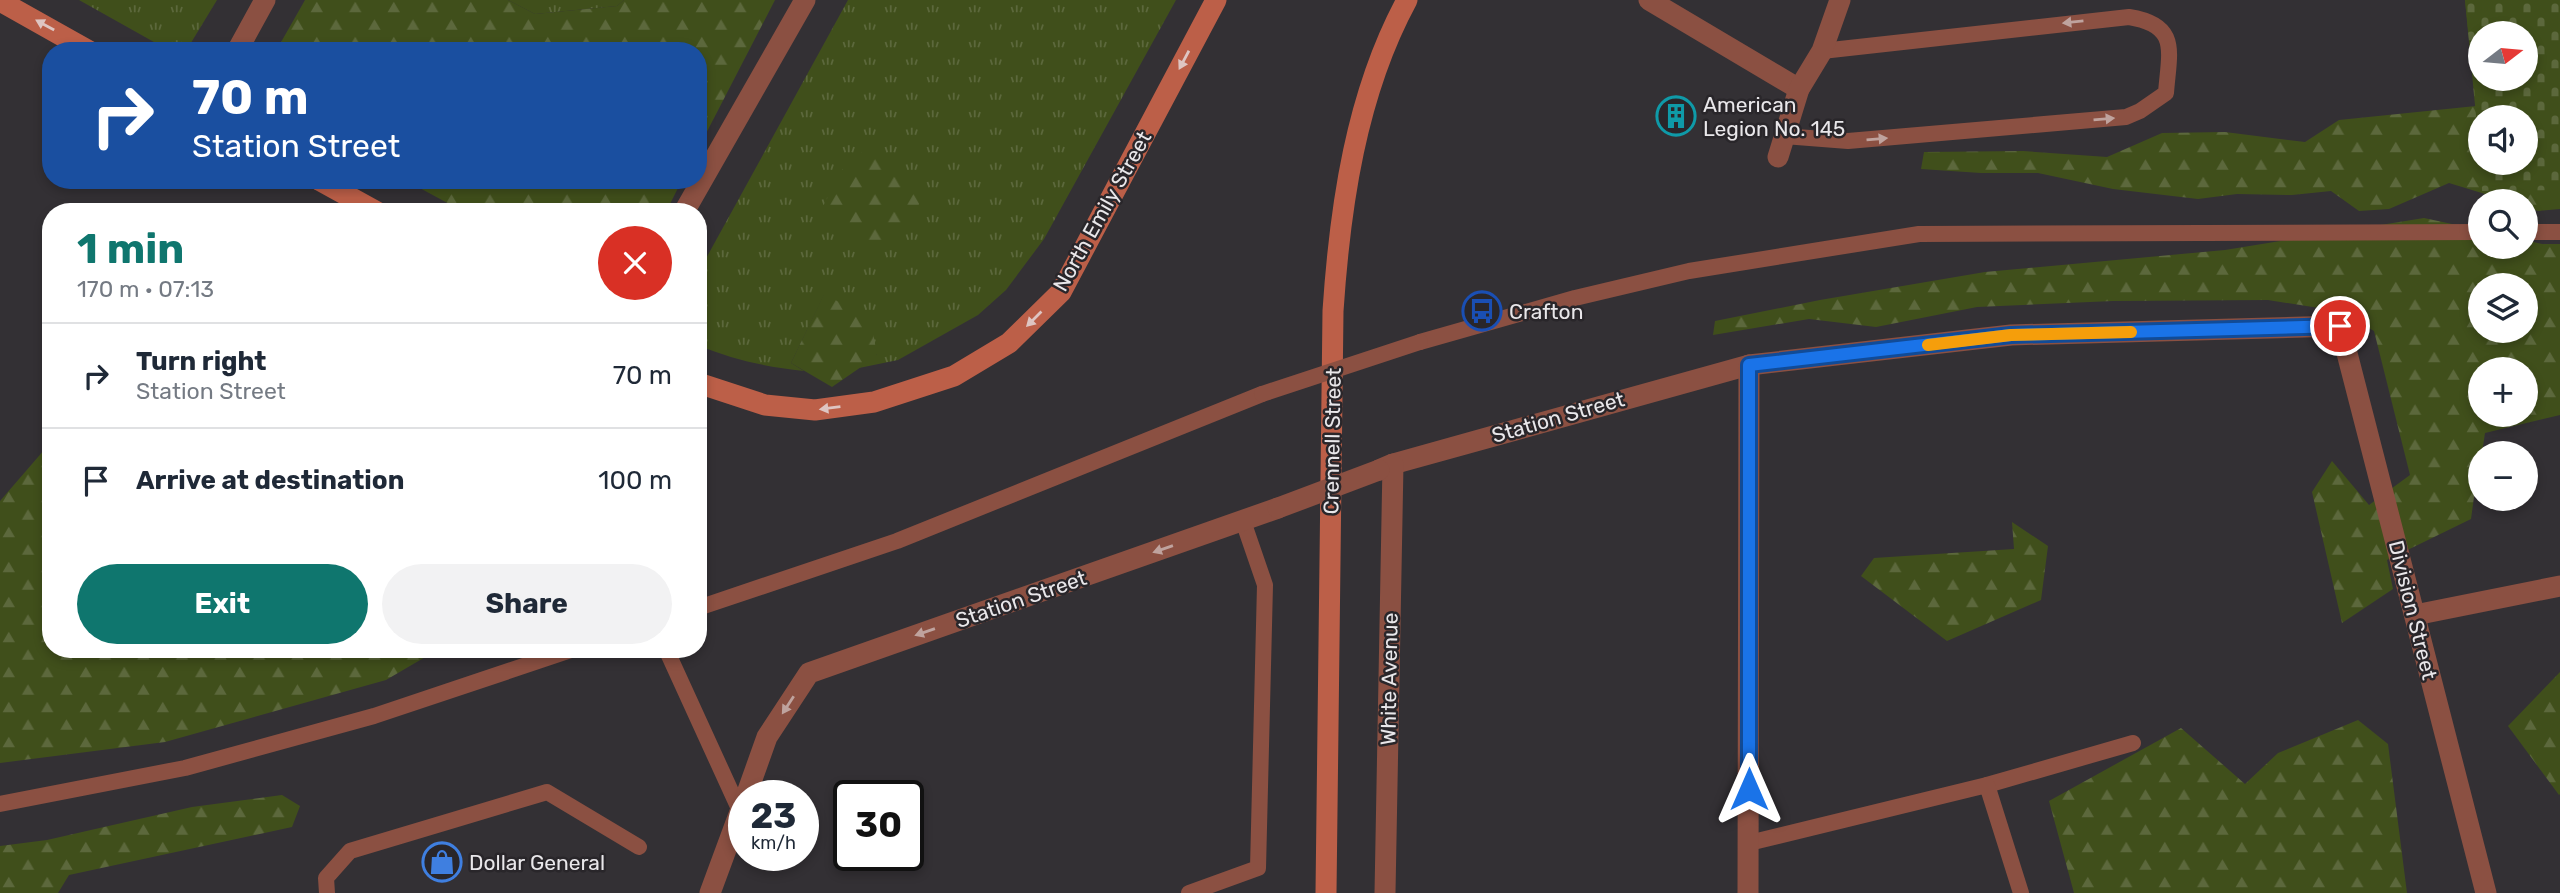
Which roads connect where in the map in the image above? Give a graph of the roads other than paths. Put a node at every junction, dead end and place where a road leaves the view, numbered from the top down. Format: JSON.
{"nodes":[{"id":1,"x":265,"y":0,"type":"edge"},
{"id":2,"x":805,"y":0,"type":"edge"},
{"id":3,"x":1216,"y":0,"type":"edge"},
{"id":4,"x":1407,"y":0,"type":"edge"},
{"id":5,"x":1648,"y":0,"type":"edge"},
{"id":6,"x":1840,"y":0,"type":"edge"},
{"id":7,"x":0,"y":1,"type":"edge"},
{"id":8,"x":73,"y":42,"type":"edge"},
{"id":9,"x":242,"y":42,"type":"edge"},
{"id":10,"x":1822,"y":51,"type":"junction"},
{"id":11,"x":1799,"y":89,"type":"junction"},
{"id":12,"x":1784,"y":135,"type":"junction"},
{"id":13,"x":1778,"y":158,"type":"dead end"},
{"id":14,"x":707,"y":172,"type":"edge"},
{"id":15,"x":335,"y":189,"type":"edge"},
{"id":16,"x":361,"y":203,"type":"edge"},
{"id":17,"x":2468,"y":232,"type":"edge"},
{"id":18,"x":2538,"y":232,"type":"edge"},
{"id":19,"x":2560,"y":232,"type":"edge"},
{"id":20,"x":2340,"y":326,"type":"joint"},
{"id":21,"x":1749,"y":365,"type":"junction"},
{"id":22,"x":707,"y":386,"type":"edge"},
{"id":23,"x":1386,"y":467,"type":"junction"},
{"id":24,"x":1243,"y":521,"type":"junction"},
{"id":25,"x":2560,"y":586,"type":"edge"},
{"id":26,"x":707,"y":605,"type":"edge"},
{"id":27,"x":2415,"y":615,"type":"junction"},
{"id":28,"x":547,"y":658,"type":"edge"},
{"id":29,"x":670,"y":658,"type":"edge"},
{"id":30,"x":2133,"y":744,"type":"dead end"},
{"id":31,"x":732,"y":780,"type":"edge"},
{"id":32,"x":751,"y":780,"type":"edge"},
{"id":33,"x":1987,"y":785,"type":"junction"},
{"id":34,"x":0,"y":804,"type":"edge"},
{"id":35,"x":1749,"y":843,"type":"junction"},
{"id":36,"x":728,"y":844,"type":"edge"},
{"id":37,"x":639,"y":847,"type":"dead end"},
{"id":38,"x":327,"y":893,"type":"edge"},
{"id":39,"x":710,"y":893,"type":"edge"},
{"id":40,"x":1189,"y":893,"type":"edge"},
{"id":41,"x":1326,"y":893,"type":"edge"},
{"id":42,"x":1385,"y":893,"type":"edge"},
{"id":43,"x":1748,"y":893,"type":"edge"},
{"id":44,"x":2021,"y":893,"type":"edge"},
{"id":45,"x":2486,"y":893,"type":"edge"}],
"edges":[{"from":1,"to":9,"type":"street"},
{"from":2,"to":14,"type":"street"},
{"from":3,"to":22,"type":"street","name":"North Emily Street","one_way":true},
{"from":4,"to":41,"type":"street","name":"Crennell Street"},
{"from":5,"to":11,"type":"street"},
{"from":6,"to":10,"type":"street"},
{"from":8,"to":7,"type":"street","one_way":true},
{"from":10,"to":11,"type":"street"},
{"from":12,"to":10,"type":"lane","one_way":true},
{"from":11,"to":12,"type":"street"},
{"from":12,"to":13,"type":"street"},
{"from":15,"to":16,"type":"street"},
{"from":17,"to":26,"type":"lane","bridge":true},
{"from":18,"to":19,"type":"lane"},
{"from":20,"to":21,"type":"street","name":"Station Street"},
{"from":20,"to":27,"type":"street","name":"Division Street"},
{"from":21,"to":23,"type":"street","name":"Station Street"},
{"from":21,"to":35,"type":"street"},
{"from":23,"to":24,"type":"street","name":"Station Street","bridge":true},
{"from":23,"to":42,"type":"street","name":"White Avenue"},
{"from":24,"to":32,"type":"street","name":"Station Street","one_way":true},
{"from":24,"to":40,"type":"lane"},
{"from":25,"to":27,"type":"street"},
{"from":27,"to":45,"type":"street","name":"Division Street"},
{"from":28,"to":34,"type":"lane"},
{"from":29,"to":31,"type":"lane"},
{"from":30,"to":33,"type":"lane"},
{"from":33,"to":35,"type":"lane"},
{"from":33,"to":44,"type":"lane"},
{"from":35,"to":43,"type":"street"},
{"from":36,"to":39,"type":"street"},
{"from":37,"to":38,"type":"lane"}]}
